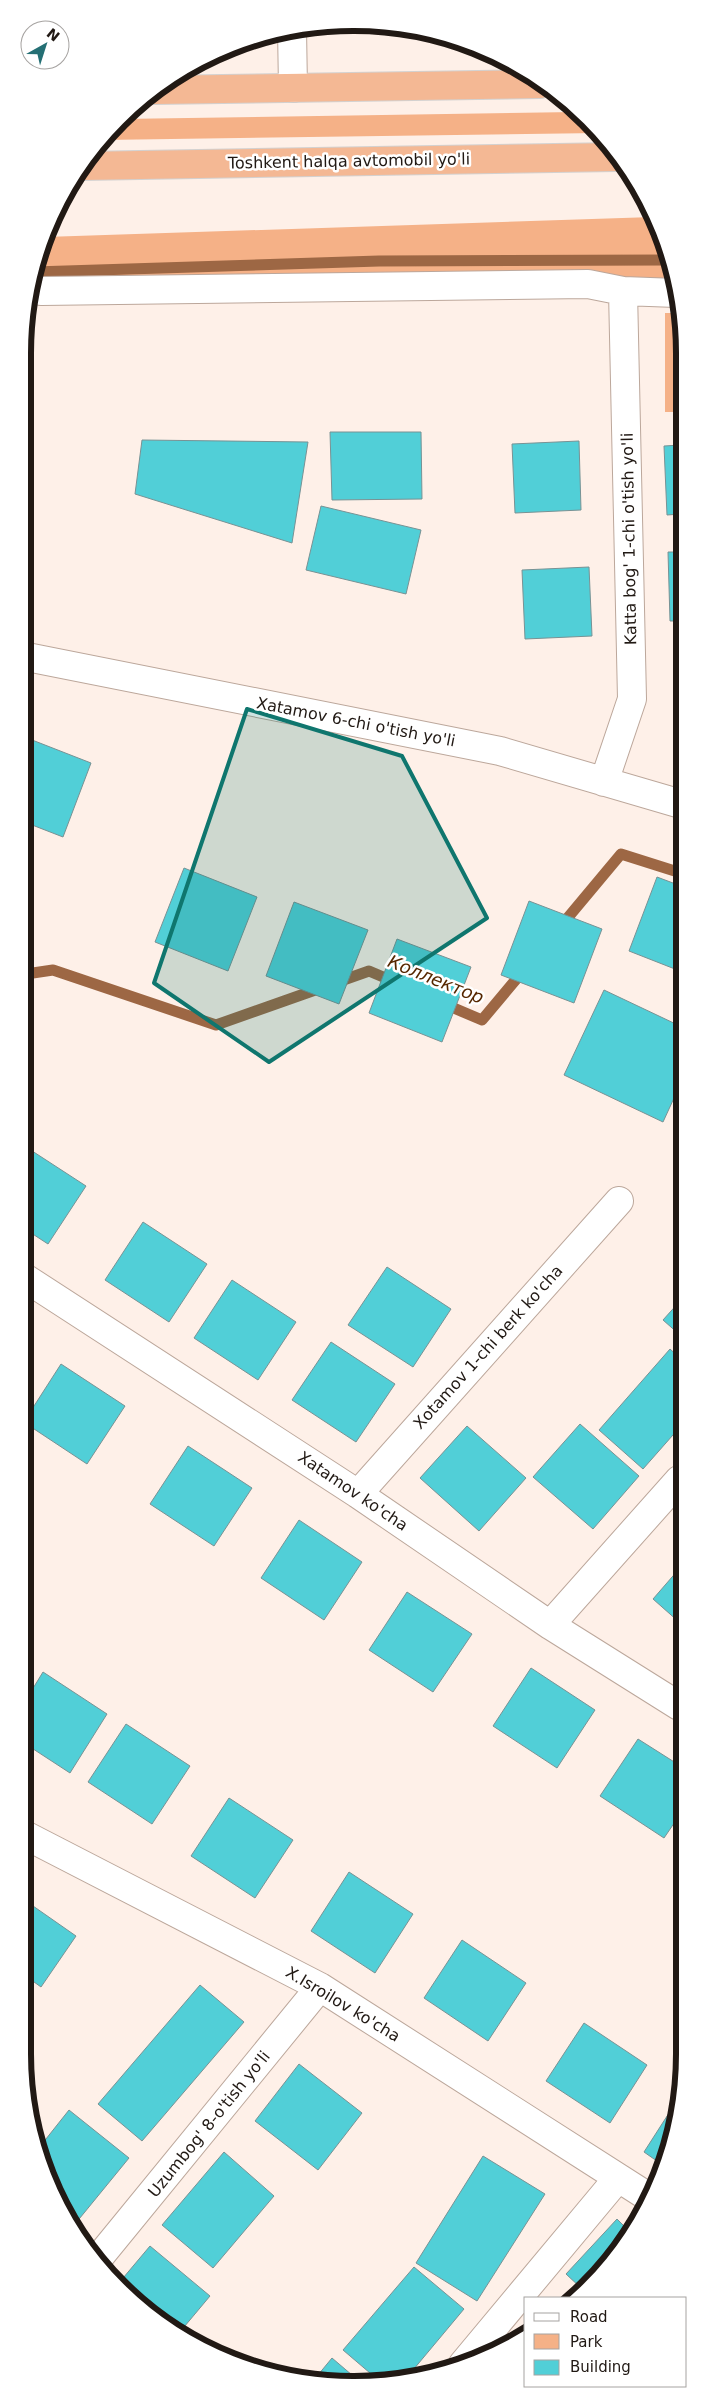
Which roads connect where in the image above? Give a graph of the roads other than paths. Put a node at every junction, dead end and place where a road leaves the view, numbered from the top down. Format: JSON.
{"nodes":[{"id":1,"x":292,"y":37,"type":"edge"},
{"id":2,"x":530,"y":84,"type":"edge"},
{"id":3,"x":293,"y":88,"type":"junction"},
{"id":4,"x":169,"y":90,"type":"edge"},
{"id":5,"x":609,"y":157,"type":"edge"},
{"id":6,"x":92,"y":166,"type":"edge"},
{"id":7,"x":41,"y":290,"type":"dead end"},
{"id":8,"x":624,"y":291,"type":"junction"},
{"id":9,"x":670,"y":293,"type":"edge"},
{"id":10,"x":31,"y":658,"type":"edge"},
{"id":11,"x":604,"y":782,"type":"junction"},
{"id":12,"x":676,"y":803,"type":"edge"},
{"id":13,"x":619,"y":1201,"type":"dead end"},
{"id":14,"x":31,"y":1282,"type":"edge"},
{"id":15,"x":676,"y":1483,"type":"edge"},
{"id":16,"x":358,"y":1494,"type":"junction"},
{"id":17,"x":550,"y":1625,"type":"junction"},
{"id":18,"x":676,"y":1704,"type":"edge"},
{"id":19,"x":31,"y":1838,"type":"edge"},
{"id":20,"x":320,"y":1987,"type":"junction"},
{"id":21,"x":618,"y":2178,"type":"junction"},
{"id":22,"x":644,"y":2194,"type":"edge"},
{"id":23,"x":102,"y":2255,"type":"edge"},
{"id":24,"x":472,"y":2353,"type":"edge"}],
"edges":[{"from":1,"to":3,"type":"street"},
{"from":2,"to":3,"type":"highway"},
{"from":3,"to":4,"type":"highway"},
{"from":5,"to":6,"type":"highway","name":"Toshkent halqa avtomobil yo'li"},
{"from":7,"to":8,"type":"street"},
{"from":8,"to":9,"type":"street"},
{"from":8,"to":11,"type":"street","name":"Katta bog' 1-chi o'tish yo'li"},
{"from":10,"to":11,"type":"street","name":"Xatamov 6-chi o'tish yo'li"},
{"from":11,"to":12,"type":"street","name":"Xatamov 6-chi o'tish yo'li"},
{"from":13,"to":16,"type":"street","name":"Xotamov 1-chi berk ko'cha"},
{"from":14,"to":16,"type":"street","name":"Xatamov ko'cha"},
{"from":15,"to":17,"type":"street"},
{"from":16,"to":17,"type":"street","name":"Xatamov ko'cha"},
{"from":17,"to":18,"type":"street","name":"Xatamov ko'cha"},
{"from":19,"to":20,"type":"street","name":"X.Isroilov ko'cha"},
{"from":20,"to":21,"type":"street","name":"X.Isroilov ko'cha"},
{"from":20,"to":23,"type":"street","name":"Uzumbog' 8-o'tish yo'li"},
{"from":21,"to":22,"type":"street","name":"X.Isroilov ko'cha"},
{"from":21,"to":24,"type":"street"}]}
